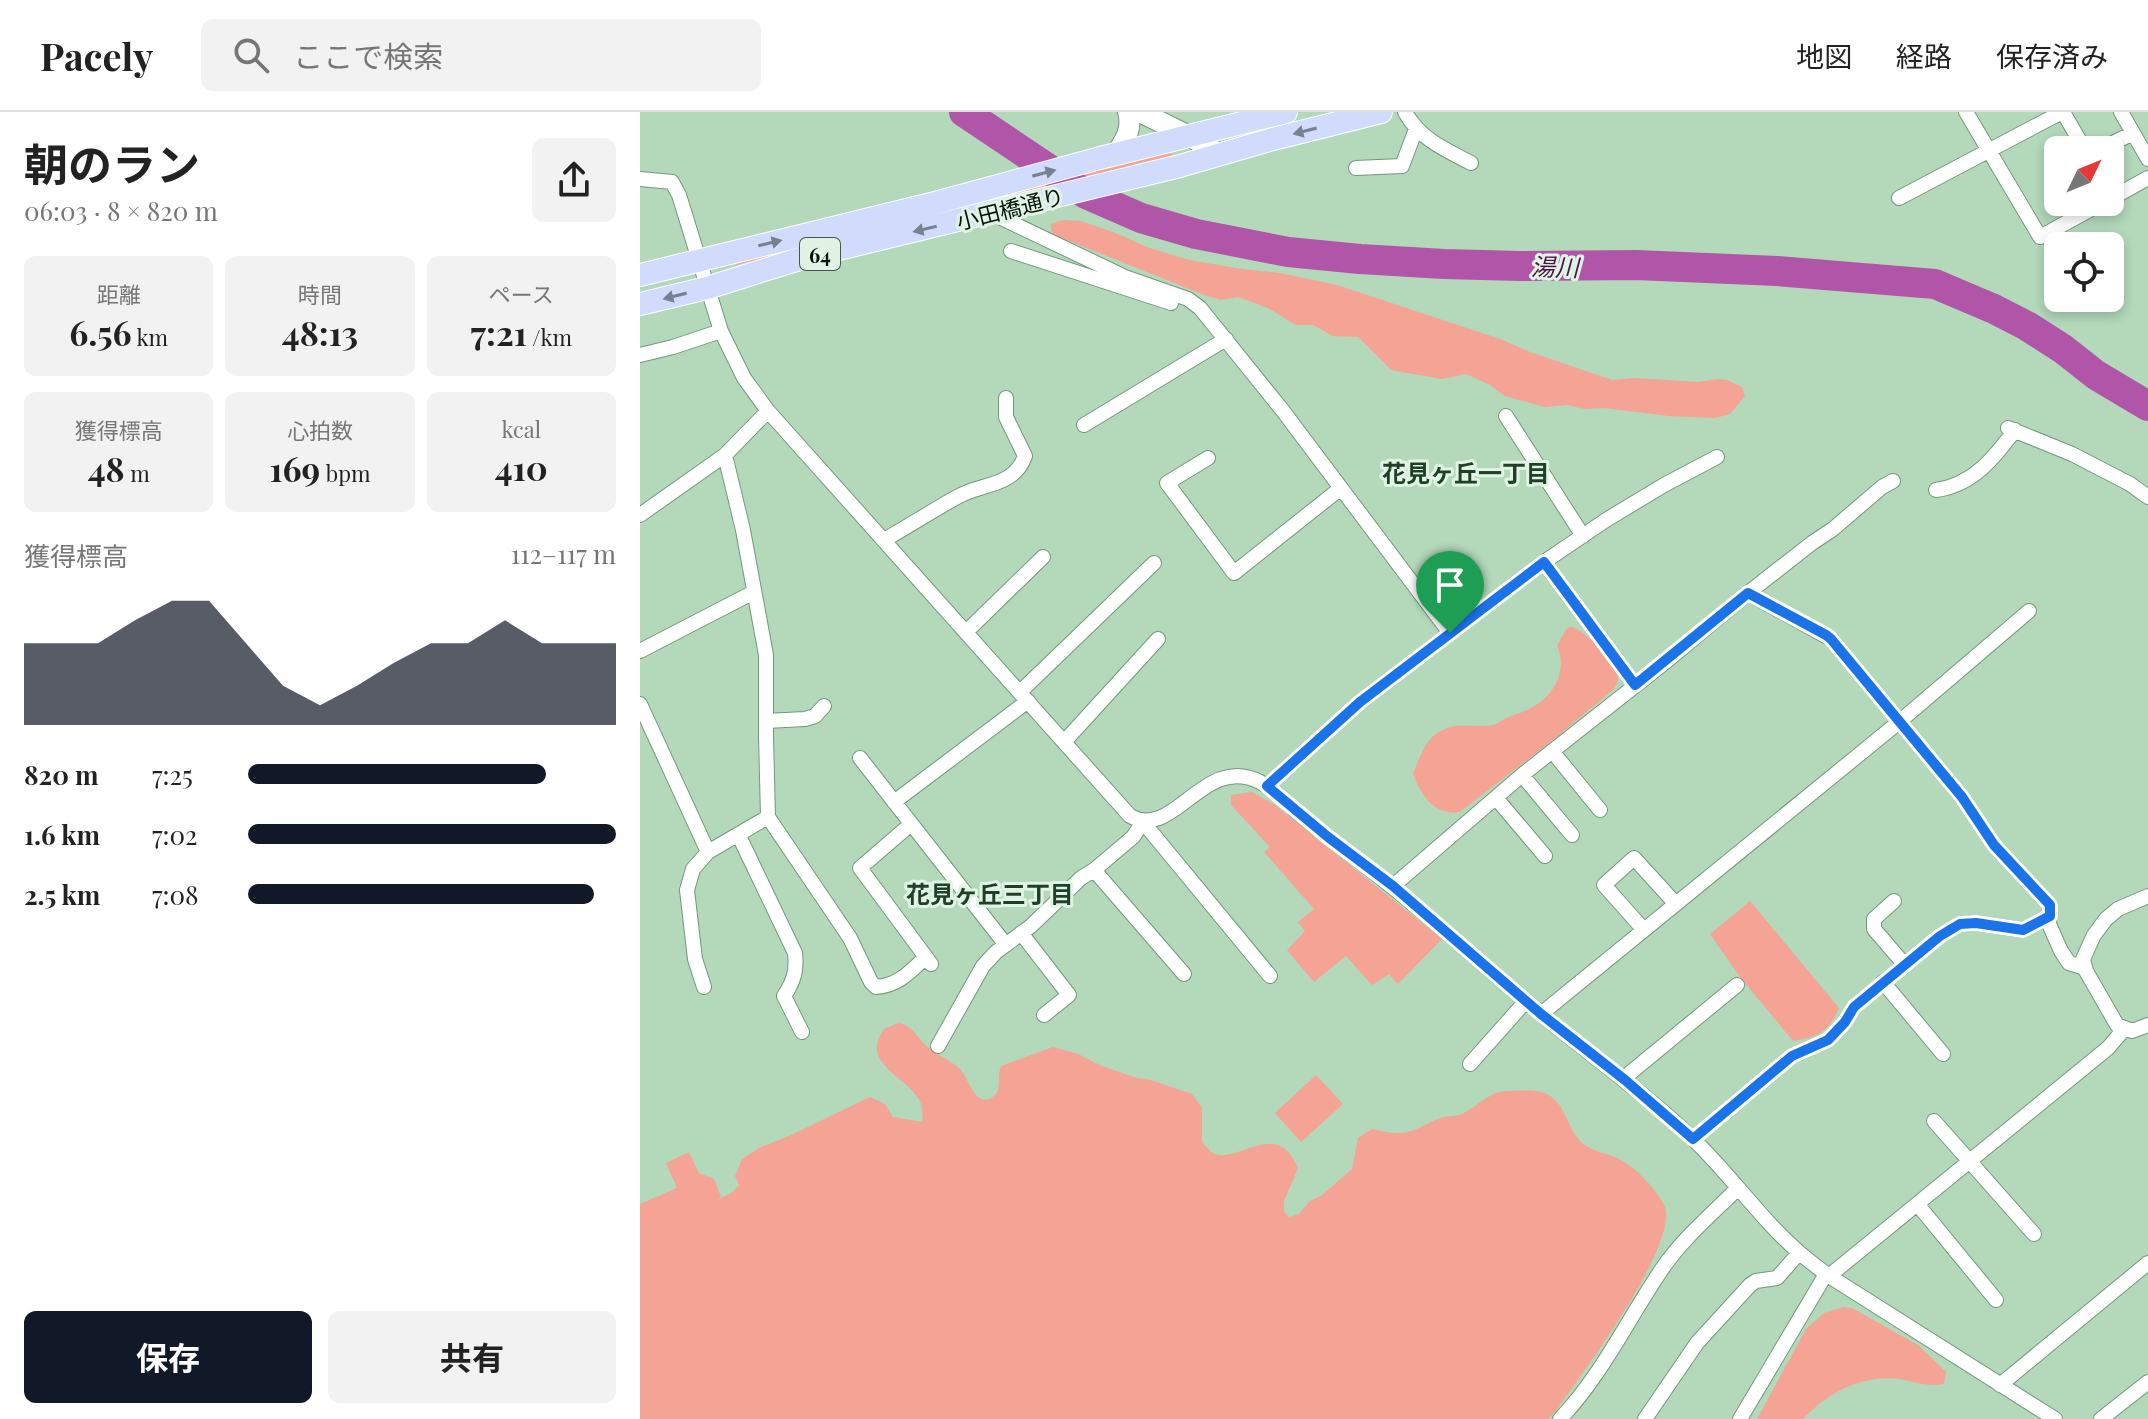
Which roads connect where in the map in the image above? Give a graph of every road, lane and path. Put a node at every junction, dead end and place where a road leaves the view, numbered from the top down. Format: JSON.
{"nodes":[{"id":1,"x":1128,"y":112,"type":"edge"},
{"id":2,"x":1140,"y":112,"type":"edge"},
{"id":3,"x":1286,"y":112,"type":"edge"},
{"id":4,"x":1381,"y":112,"type":"edge"},
{"id":5,"x":1405,"y":112,"type":"edge"},
{"id":6,"x":1966,"y":112,"type":"edge"},
{"id":7,"x":2062,"y":112,"type":"edge"},
{"id":8,"x":2121,"y":112,"type":"edge"},
{"id":9,"x":1416,"y":129,"type":"junction"},
{"id":10,"x":2133,"y":133,"type":"junction"},
{"id":11,"x":1189,"y":136,"type":"junction"},
{"id":12,"x":2077,"y":136,"type":"edge"},
{"id":13,"x":2124,"y":138,"type":"edge"},
{"id":14,"x":1989,"y":150,"type":"junction"},
{"id":15,"x":1220,"y":154,"type":"junction"},
{"id":16,"x":1115,"y":155,"type":"junction"},
{"id":17,"x":2148,"y":159,"type":"edge"},
{"id":18,"x":1471,"y":163,"type":"dead end"},
{"id":19,"x":1356,"y":168,"type":"dead end"},
{"id":20,"x":2148,"y":178,"type":"edge"},
{"id":21,"x":640,"y":179,"type":"edge"},
{"id":22,"x":2124,"y":191,"type":"edge"},
{"id":23,"x":1899,"y":198,"type":"dead end"},
{"id":24,"x":996,"y":212,"type":"junction"},
{"id":25,"x":2078,"y":216,"type":"edge"},
{"id":26,"x":1011,"y":251,"type":"dead end"},
{"id":27,"x":699,"y":260,"type":"junction"},
{"id":28,"x":640,"y":275,"type":"edge"},
{"id":29,"x":707,"y":288,"type":"junction"},
{"id":30,"x":640,"y":304,"type":"edge"},
{"id":31,"x":1196,"y":305,"type":"junction"},
{"id":32,"x":721,"y":331,"type":"junction"},
{"id":33,"x":1226,"y":339,"type":"junction"},
{"id":34,"x":640,"y":355,"type":"edge"},
{"id":35,"x":1006,"y":398,"type":"dead end"},
{"id":36,"x":768,"y":411,"type":"junction"},
{"id":37,"x":1506,"y":416,"type":"dead end"},
{"id":38,"x":1084,"y":425,"type":"dead end"},
{"id":39,"x":725,"y":455,"type":"junction"},
{"id":40,"x":1717,"y":457,"type":"dead end"},
{"id":41,"x":1208,"y":458,"type":"dead end"},
{"id":42,"x":1893,"y":481,"type":"dead end"},
{"id":43,"x":1341,"y":488,"type":"junction"},
{"id":44,"x":1936,"y":490,"type":"dead end"},
{"id":45,"x":2148,"y":497,"type":"edge"},
{"id":46,"x":640,"y":515,"type":"edge"},
{"id":47,"x":1583,"y":536,"type":"junction"},
{"id":48,"x":884,"y":540,"type":"junction"},
{"id":49,"x":1043,"y":557,"type":"dead end"},
{"id":50,"x":1544,"y":562,"type":"junction"},
{"id":51,"x":1154,"y":563,"type":"dead end"},
{"id":52,"x":754,"y":592,"type":"junction"},
{"id":53,"x":1748,"y":593,"type":"junction"},
{"id":54,"x":2029,"y":611,"type":"dead end"},
{"id":55,"x":966,"y":632,"type":"junction"},
{"id":56,"x":1450,"y":633,"type":"junction"},
{"id":57,"x":1158,"y":639,"type":"dead end"},
{"id":58,"x":640,"y":651,"type":"edge"},
{"id":59,"x":1635,"y":685,"type":"junction"},
{"id":60,"x":1024,"y":697,"type":"junction"},
{"id":61,"x":640,"y":704,"type":"edge"},
{"id":62,"x":824,"y":706,"type":"dead end"},
{"id":63,"x":766,"y":721,"type":"junction"},
{"id":64,"x":1899,"y":722,"type":"junction"},
{"id":65,"x":1064,"y":742,"type":"junction"},
{"id":66,"x":1552,"y":751,"type":"junction"},
{"id":67,"x":860,"y":758,"type":"dead end"},
{"id":68,"x":1522,"y":775,"type":"junction"},
{"id":69,"x":1267,"y":786,"type":"junction"},
{"id":70,"x":1496,"y":798,"type":"junction"},
{"id":71,"x":894,"y":802,"type":"junction"},
{"id":72,"x":1600,"y":810,"type":"dead end"},
{"id":73,"x":768,"y":817,"type":"junction"},
{"id":74,"x":1143,"y":822,"type":"junction"},
{"id":75,"x":911,"y":824,"type":"junction"},
{"id":76,"x":1572,"y":835,"type":"dead end"},
{"id":77,"x":739,"y":836,"type":"junction"},
{"id":78,"x":708,"y":852,"type":"junction"},
{"id":79,"x":1545,"y":856,"type":"dead end"},
{"id":80,"x":1094,"y":870,"type":"junction"},
{"id":81,"x":1393,"y":886,"type":"junction"},
{"id":82,"x":2148,"y":896,"type":"edge"},
{"id":83,"x":1894,"y":901,"type":"dead end"},
{"id":84,"x":1675,"y":903,"type":"junction"},
{"id":85,"x":2050,"y":916,"type":"junction"},
{"id":86,"x":1644,"y":930,"type":"junction"},
{"id":87,"x":1021,"y":933,"type":"junction"},
{"id":88,"x":1006,"y":945,"type":"junction"},
{"id":89,"x":1904,"y":964,"type":"junction"},
{"id":90,"x":2085,"y":968,"type":"junction"},
{"id":91,"x":1184,"y":974,"type":"dead end"},
{"id":92,"x":1270,"y":976,"type":"dead end"},
{"id":93,"x":1883,"y":982,"type":"junction"},
{"id":94,"x":1737,"y":985,"type":"dead end"},
{"id":95,"x":704,"y":987,"type":"dead end"},
{"id":96,"x":1526,"y":1001,"type":"junction"},
{"id":97,"x":1541,"y":1014,"type":"junction"},
{"id":98,"x":1044,"y":1015,"type":"dead end"},
{"id":99,"x":2148,"y":1025,"type":"edge"},
{"id":100,"x":2125,"y":1028,"type":"junction"},
{"id":101,"x":802,"y":1032,"type":"dead end"},
{"id":102,"x":938,"y":1046,"type":"dead end"},
{"id":103,"x":1943,"y":1054,"type":"dead end"},
{"id":104,"x":1470,"y":1064,"type":"dead end"},
{"id":105,"x":1625,"y":1080,"type":"junction"},
{"id":106,"x":1934,"y":1121,"type":"dead end"},
{"id":107,"x":1693,"y":1139,"type":"junction"},
{"id":108,"x":1971,"y":1161,"type":"junction"},
{"id":109,"x":1738,"y":1188,"type":"junction"},
{"id":110,"x":1918,"y":1205,"type":"junction"},
{"id":111,"x":2034,"y":1234,"type":"dead end"},
{"id":112,"x":1799,"y":1253,"type":"junction"},
{"id":113,"x":2148,"y":1263,"type":"edge"},
{"id":114,"x":1827,"y":1275,"type":"junction"},
{"id":115,"x":1996,"y":1300,"type":"dead end"},
{"id":116,"x":2148,"y":1382,"type":"edge"},
{"id":117,"x":2000,"y":1385,"type":"junction"},
{"id":118,"x":1560,"y":1419,"type":"edge"},
{"id":119,"x":1645,"y":1419,"type":"edge"},
{"id":120,"x":1740,"y":1419,"type":"edge"},
{"id":121,"x":2055,"y":1419,"type":"edge"},
{"id":122,"x":2101,"y":1419,"type":"edge"}],
"edges":[{"from":1,"to":16,"type":"street"},
{"from":2,"to":11,"type":"street"},
{"from":3,"to":11,"type":"main road","name":"小田橋通り","number":"64"},
{"from":4,"to":15,"type":"main road","name":"小田橋通り","number":"64","one_way":true},
{"from":5,"to":9,"type":"street"},
{"from":6,"to":14,"type":"street"},
{"from":7,"to":12,"type":"street"},
{"from":7,"to":14,"type":"street"},
{"from":8,"to":10,"type":"street"},
{"from":9,"to":18,"type":"street"},
{"from":9,"to":19,"type":"street"},
{"from":10,"to":13,"type":"street"},
{"from":10,"to":17,"type":"street"},
{"from":11,"to":15,"type":"street"},
{"from":11,"to":16,"type":"main road","name":"小田橋通り","number":"64"},
{"from":14,"to":23,"type":"street"},
{"from":14,"to":25,"type":"street"},
{"from":15,"to":24,"type":"main road","name":"小田橋通り","number":"64"},
{"from":27,"to":16,"type":"main road","name":"小田橋通り","number":"64","one_way":true},
{"from":20,"to":22,"type":"street"},
{"from":21,"to":27,"type":"street"},
{"from":24,"to":29,"type":"main road","name":"小田橋通り","number":"64","one_way":true},
{"from":24,"to":31,"type":"street"},
{"from":26,"to":31,"type":"street"},
{"from":27,"to":28,"type":"main road","name":"小田橋通り","number":"64"},
{"from":27,"to":29,"type":"street"},
{"from":29,"to":30,"type":"main road","name":"小田橋通り","number":"64","one_way":true},
{"from":29,"to":32,"type":"street"},
{"from":31,"to":33,"type":"street"},
{"from":32,"to":34,"type":"street"},
{"from":32,"to":36,"type":"street"},
{"from":33,"to":38,"type":"street"},
{"from":33,"to":43,"type":"street"},
{"from":35,"to":48,"type":"street"},
{"from":36,"to":39,"type":"street"},
{"from":36,"to":48,"type":"street"},
{"from":37,"to":47,"type":"street"},
{"from":39,"to":46,"type":"street"},
{"from":39,"to":52,"type":"street"},
{"from":40,"to":47,"type":"street"},
{"from":41,"to":43,"type":"street"},
{"from":42,"to":53,"type":"street"},
{"from":43,"to":56,"type":"street"},
{"from":44,"to":45,"type":"street"},
{"from":47,"to":50,"type":"street"},
{"from":48,"to":55,"type":"street"},
{"from":49,"to":55,"type":"street"},
{"from":50,"to":56,"type":"street"},
{"from":50,"to":59,"type":"street"},
{"from":51,"to":60,"type":"street"},
{"from":52,"to":58,"type":"street"},
{"from":52,"to":63,"type":"street"},
{"from":53,"to":59,"type":"street"},
{"from":53,"to":64,"type":"street"},
{"from":54,"to":64,"type":"street"},
{"from":55,"to":60,"type":"street"},
{"from":56,"to":69,"type":"street"},
{"from":57,"to":65,"type":"street"},
{"from":59,"to":66,"type":"street"},
{"from":60,"to":65,"type":"street"},
{"from":60,"to":71,"type":"street"},
{"from":61,"to":78,"type":"street"},
{"from":62,"to":63,"type":"street"},
{"from":63,"to":73,"type":"street"},
{"from":64,"to":84,"type":"street"},
{"from":64,"to":85,"type":"street"},
{"from":65,"to":74,"type":"street"},
{"from":66,"to":68,"type":"street"},
{"from":66,"to":72,"type":"street"},
{"from":67,"to":71,"type":"street"},
{"from":68,"to":70,"type":"street"},
{"from":68,"to":76,"type":"street"},
{"from":69,"to":74,"type":"street"},
{"from":69,"to":81,"type":"street"},
{"from":70,"to":79,"type":"street"},
{"from":70,"to":81,"type":"street"},
{"from":71,"to":75,"type":"street"},
{"from":73,"to":75,"type":"street"},
{"from":73,"to":77,"type":"street"},
{"from":74,"to":80,"type":"street"},
{"from":74,"to":92,"type":"street"},
{"from":75,"to":88,"type":"street"},
{"from":77,"to":78,"type":"street"},
{"from":77,"to":101,"type":"street"},
{"from":78,"to":95,"type":"street"},
{"from":80,"to":87,"type":"street"},
{"from":80,"to":91,"type":"street"},
{"from":81,"to":96,"type":"street"},
{"from":82,"to":90,"type":"street"},
{"from":83,"to":89,"type":"street"},
{"from":84,"to":86,"type":"street"},
{"from":84,"to":86,"type":"street"},
{"from":85,"to":89,"type":"street"},
{"from":85,"to":90,"type":"street"},
{"from":86,"to":97,"type":"street"},
{"from":87,"to":88,"type":"street"},
{"from":87,"to":98,"type":"street"},
{"from":88,"to":102,"type":"street"},
{"from":89,"to":93,"type":"street"},
{"from":90,"to":100,"type":"street"},
{"from":93,"to":103,"type":"street"},
{"from":93,"to":107,"type":"street"},
{"from":94,"to":105,"type":"street"},
{"from":96,"to":97,"type":"street"},
{"from":96,"to":104,"type":"street"},
{"from":97,"to":105,"type":"street"},
{"from":99,"to":100,"type":"street"},
{"from":100,"to":108,"type":"street"},
{"from":105,"to":107,"type":"street"},
{"from":106,"to":108,"type":"street"},
{"from":107,"to":109,"type":"street"},
{"from":108,"to":110,"type":"street"},
{"from":108,"to":111,"type":"street"},
{"from":109,"to":112,"type":"street"},
{"from":109,"to":118,"type":"street"},
{"from":110,"to":114,"type":"street"},
{"from":110,"to":115,"type":"street"},
{"from":112,"to":114,"type":"street"},
{"from":112,"to":119,"type":"street"},
{"from":113,"to":117,"type":"street"},
{"from":114,"to":117,"type":"street"},
{"from":114,"to":120,"type":"street"},
{"from":116,"to":122,"type":"street"},
{"from":117,"to":121,"type":"street"}]}
